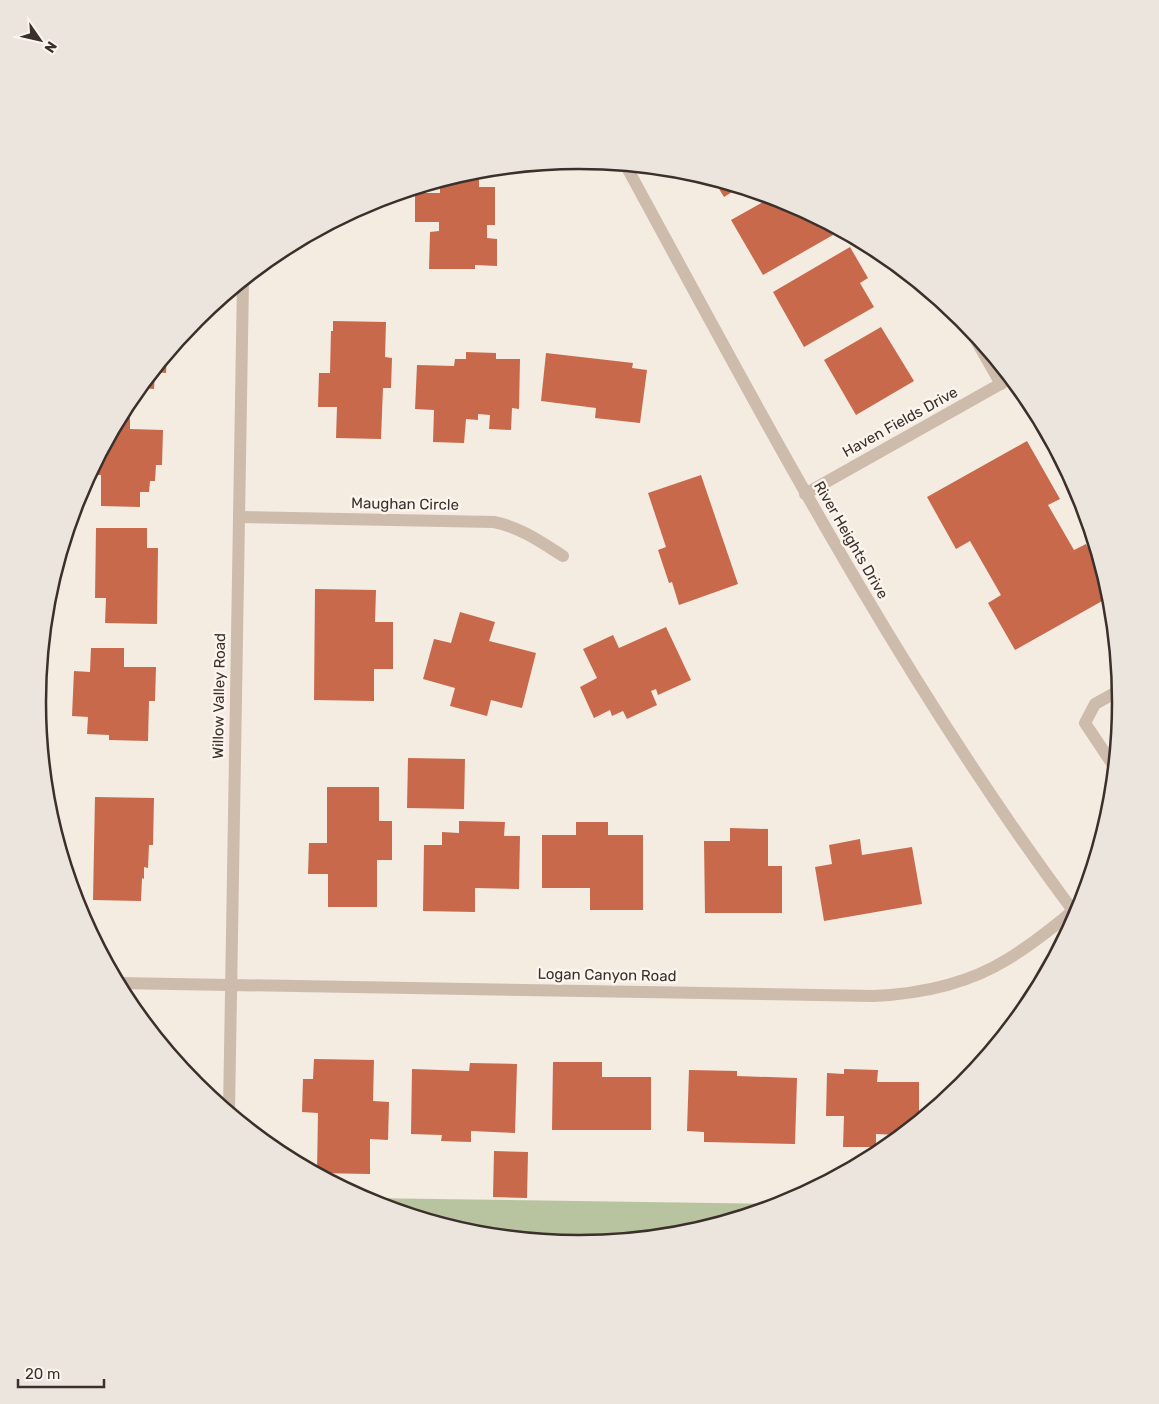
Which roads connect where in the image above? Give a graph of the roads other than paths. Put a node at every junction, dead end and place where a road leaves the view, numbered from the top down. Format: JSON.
{"nodes":[{"id":1,"x":629,"y":171,"type":"edge"},
{"id":2,"x":243,"y":289,"type":"edge"},
{"id":3,"x":1006,"y":381,"type":"edge"},
{"id":4,"x":805,"y":494,"type":"junction"},
{"id":5,"x":239,"y":517,"type":"junction"},
{"id":6,"x":563,"y":556,"type":"dead end"},
{"id":7,"x":1113,"y":694,"type":"edge"},
{"id":8,"x":1109,"y":760,"type":"edge"},
{"id":9,"x":1073,"y":904,"type":"edge"},
{"id":10,"x":1067,"y":917,"type":"edge"},
{"id":11,"x":127,"y":983,"type":"edge"},
{"id":12,"x":231,"y":985,"type":"junction"},
{"id":13,"x":229,"y":1104,"type":"edge"}],
"edges":[{"from":1,"to":4,"type":"street","name":"River Heights Drive"},
{"from":2,"to":5,"type":"street","name":"Willow Valley Road"},
{"from":3,"to":4,"type":"street","name":"Haven Fields Drive"},
{"from":4,"to":9,"type":"street","name":"River Heights Drive"},
{"from":5,"to":6,"type":"street","name":"Maughan Circle"},
{"from":5,"to":12,"type":"street","name":"Willow Valley Road"},
{"from":7,"to":8,"type":"street"},
{"from":10,"to":12,"type":"street","name":"Logan Canyon Road"},
{"from":11,"to":12,"type":"street","name":"Logan Canyon Road"},
{"from":12,"to":13,"type":"street","name":"Willow Valley Road"}]}
